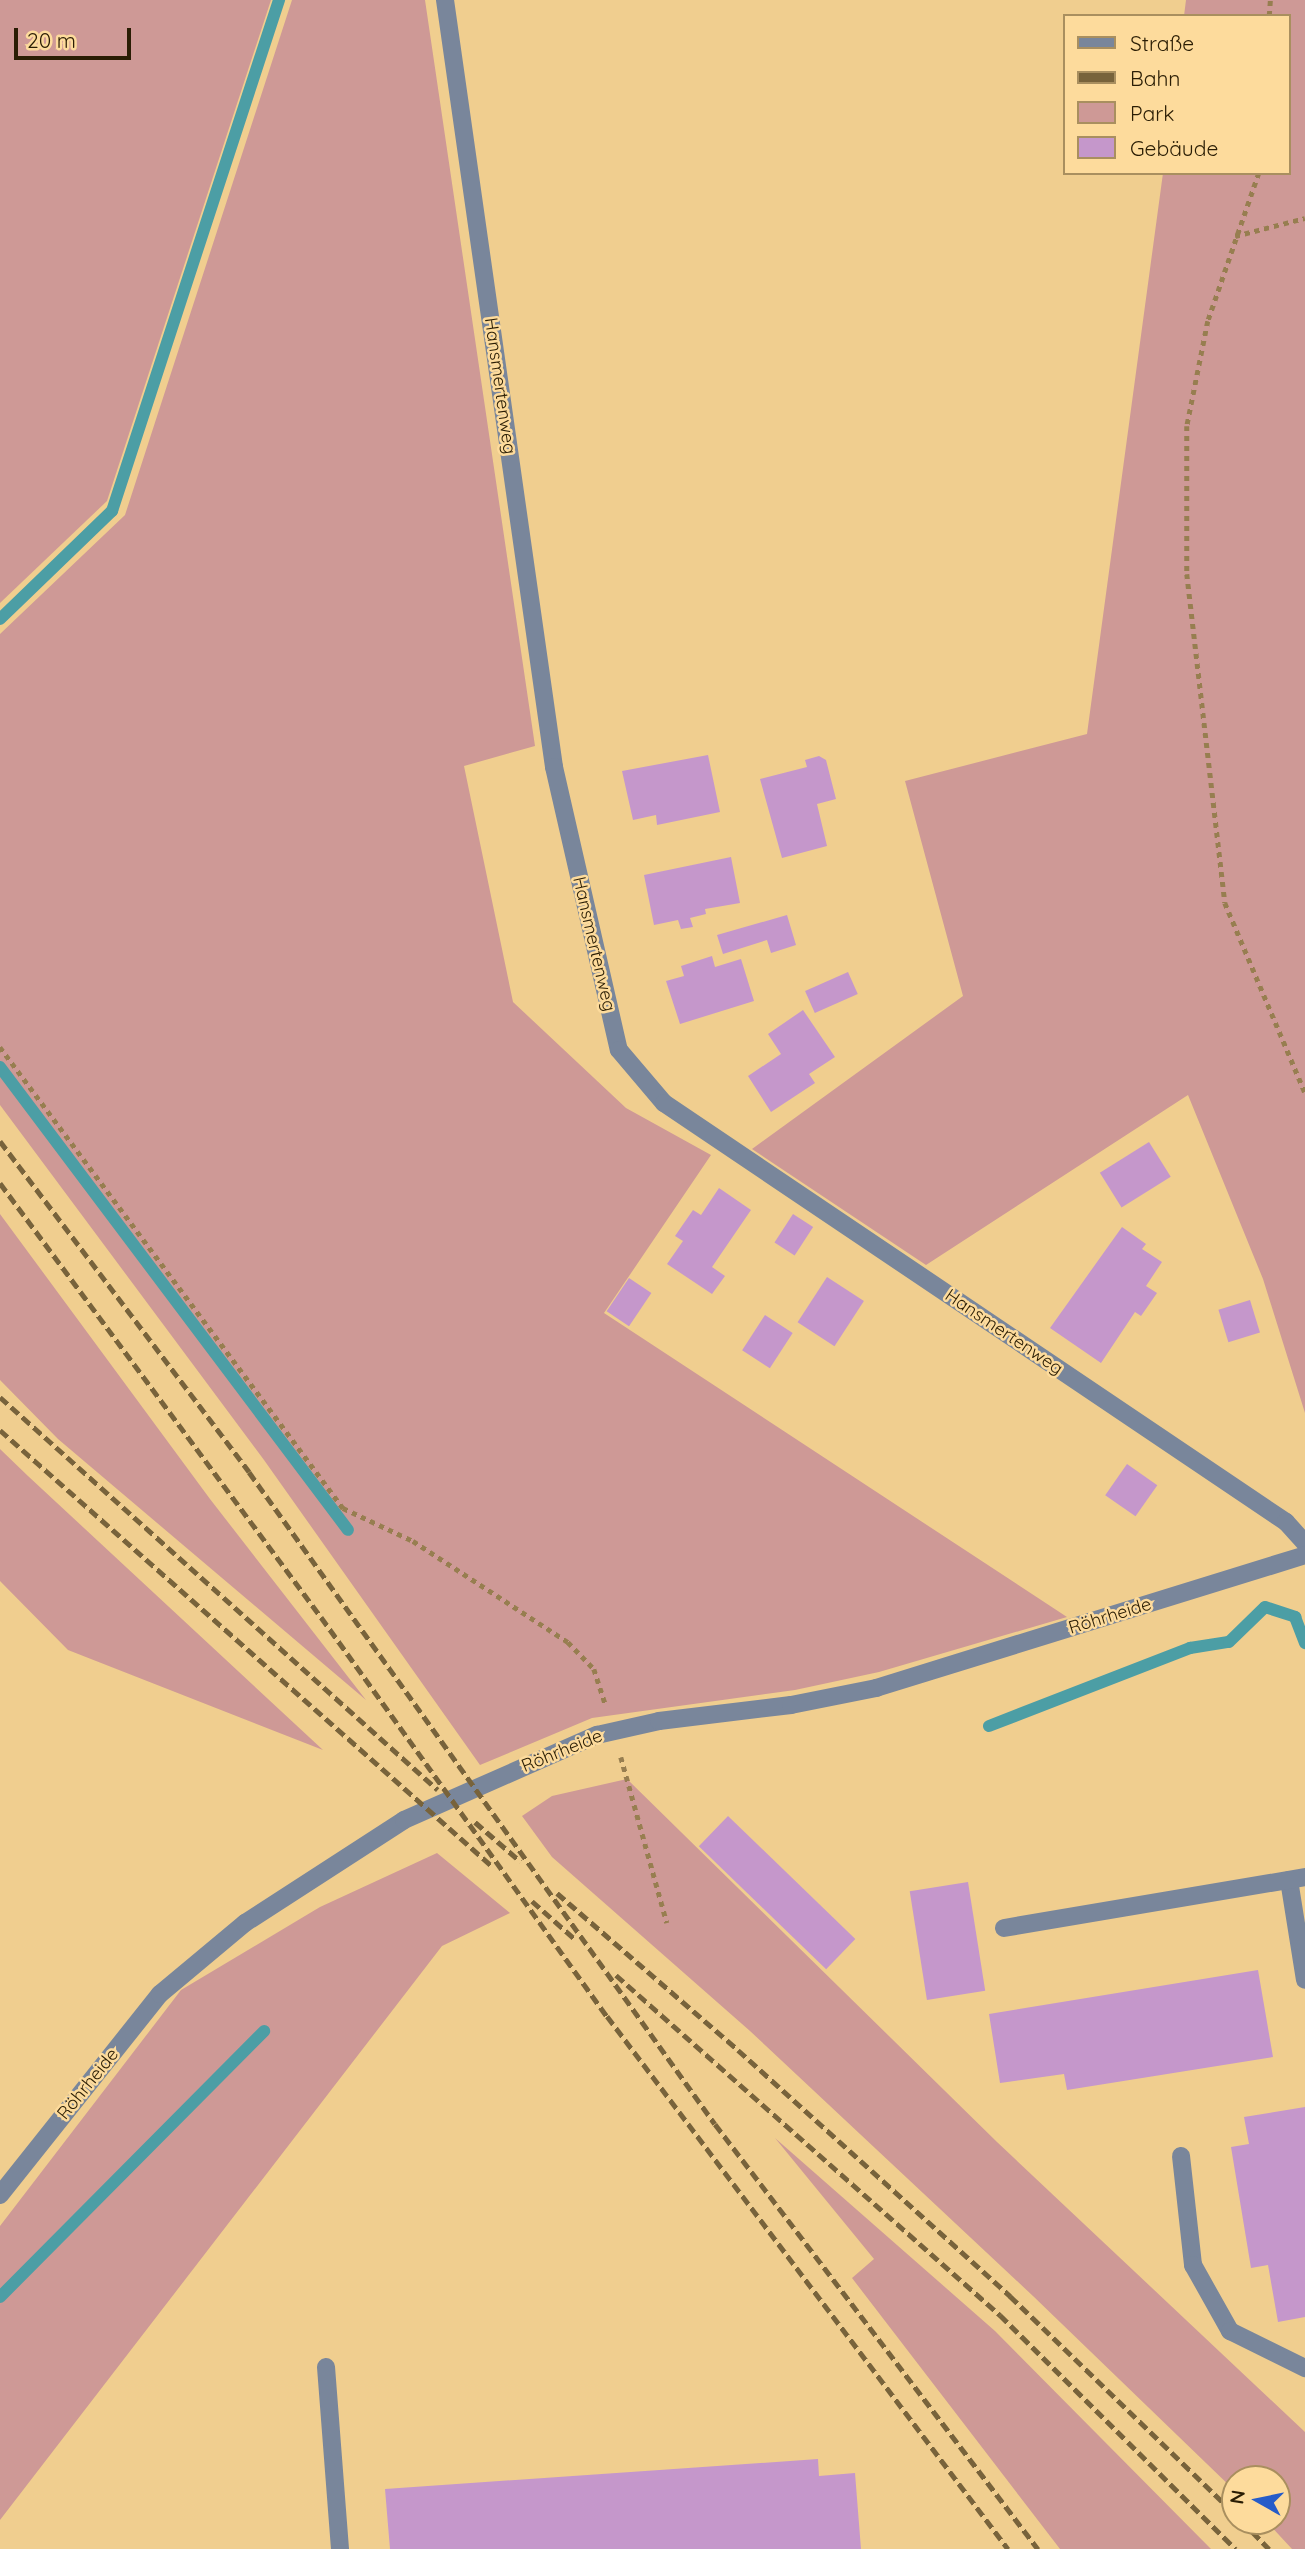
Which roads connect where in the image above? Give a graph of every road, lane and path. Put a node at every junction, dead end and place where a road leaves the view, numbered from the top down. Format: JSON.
{"nodes":[{"id":1,"x":445,"y":0,"type":"edge"},
{"id":2,"x":1258,"y":175,"type":"edge"},
{"id":3,"x":1305,"y":218,"type":"edge"},
{"id":4,"x":1235,"y":236,"type":"junction"},
{"id":5,"x":0,"y":1047,"type":"edge"},
{"id":6,"x":1305,"y":1092,"type":"edge"},
{"id":7,"x":1305,"y":1543,"type":"edge"},
{"id":8,"x":1305,"y":1555,"type":"edge"},
{"id":9,"x":615,"y":1731,"type":"junction"},
{"id":10,"x":1297,"y":1879,"type":"edge"},
{"id":11,"x":667,"y":1923,"type":"dead end"},
{"id":12,"x":1004,"y":1928,"type":"dead end"},
{"id":13,"x":1305,"y":1980,"type":"edge"},
{"id":14,"x":1181,"y":2156,"type":"dead end"},
{"id":15,"x":0,"y":2195,"type":"edge"},
{"id":16,"x":326,"y":2367,"type":"dead end"},
{"id":17,"x":1305,"y":2368,"type":"edge"},
{"id":18,"x":340,"y":2549,"type":"edge"}],
"edges":[{"from":1,"to":7,"type":"street","name":"Hansmertenweg"},
{"from":2,"to":4,"type":"path"},
{"from":3,"to":4,"type":"path"},
{"from":4,"to":6,"type":"path"},
{"from":5,"to":9,"type":"path"},
{"from":8,"to":9,"type":"street","name":"Röhrheide"},
{"from":9,"to":11,"type":"path"},
{"from":9,"to":15,"type":"street","name":"Röhrheide"},
{"from":10,"to":12,"type":"street"},
{"from":10,"to":13,"type":"street"},
{"from":14,"to":17,"type":"street"},
{"from":16,"to":18,"type":"street"}]}
